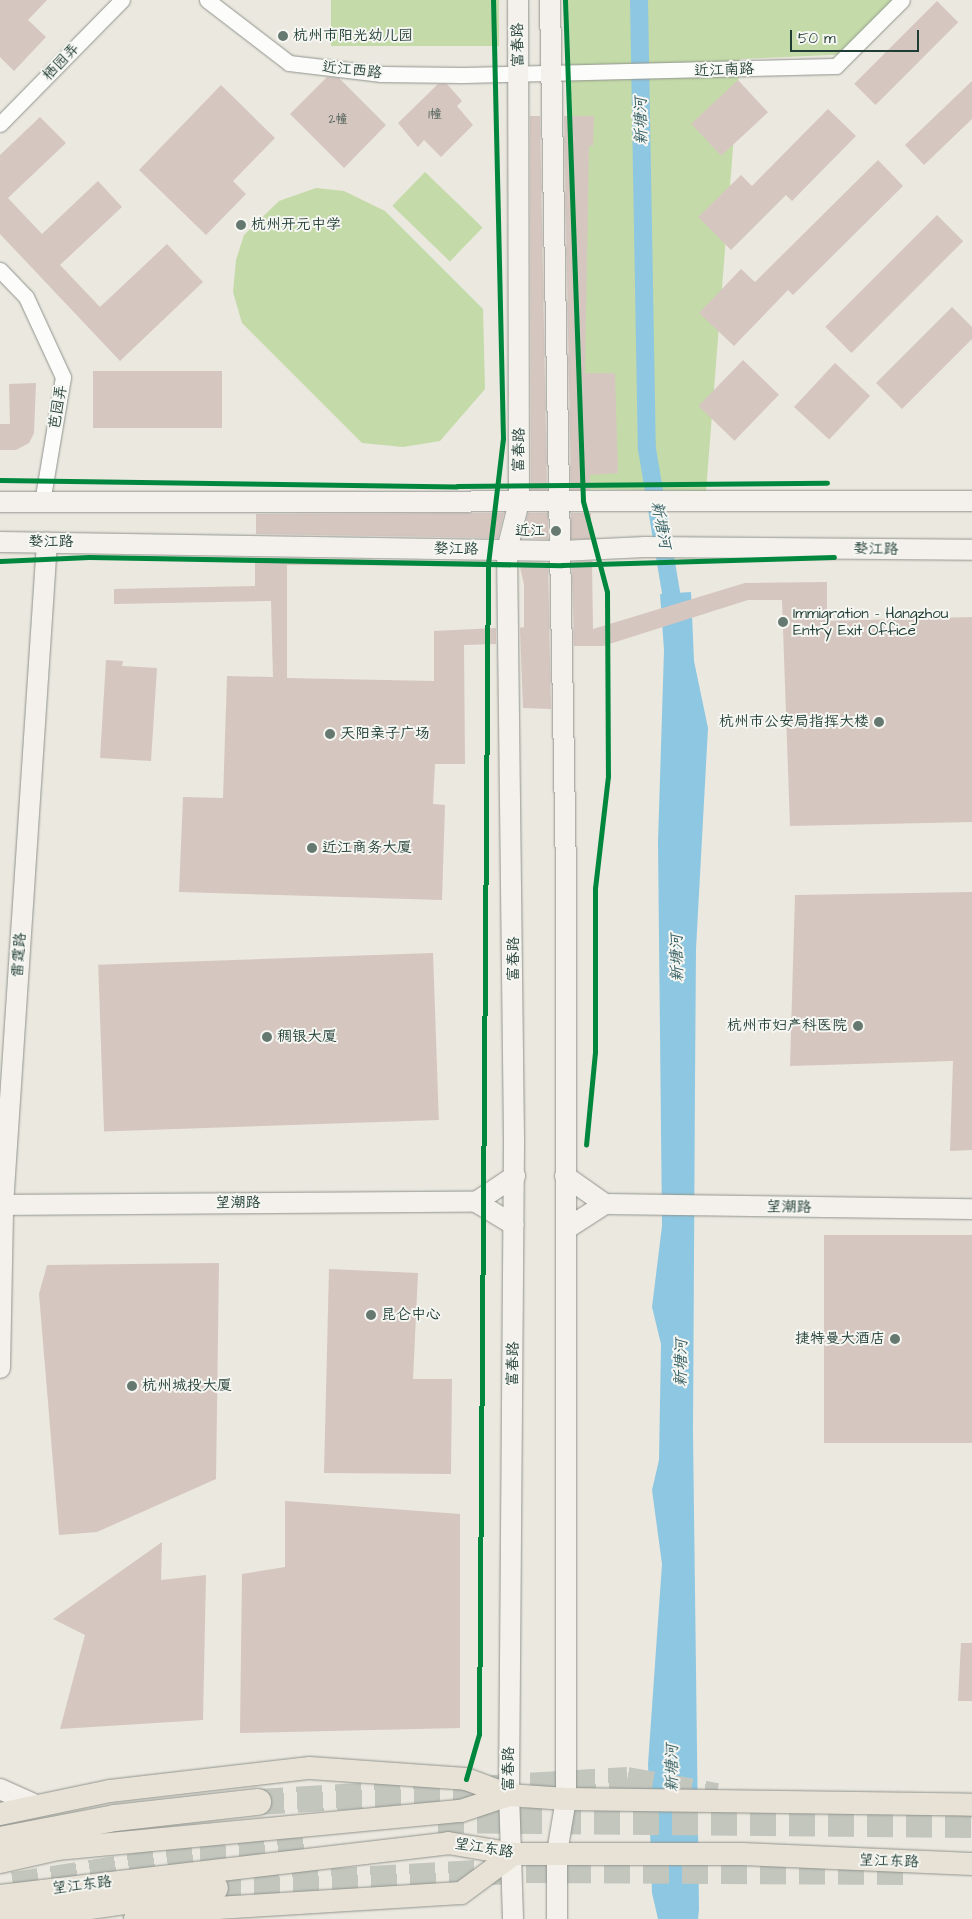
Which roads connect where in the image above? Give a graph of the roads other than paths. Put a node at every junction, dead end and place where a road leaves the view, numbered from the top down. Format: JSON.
{"nodes":[{"id":1,"x":122,"y":0,"type":"edge"},
{"id":2,"x":206,"y":0,"type":"edge"},
{"id":3,"x":518,"y":0,"type":"edge"},
{"id":4,"x":550,"y":0,"type":"edge"},
{"id":5,"x":902,"y":0,"type":"edge"},
{"id":6,"x":518,"y":71,"type":"junction"},
{"id":7,"x":551,"y":71,"type":"junction"},
{"id":8,"x":0,"y":124,"type":"edge"},
{"id":9,"x":0,"y":270,"type":"edge"},
{"id":10,"x":557,"y":501,"type":"junction"},
{"id":11,"x":972,"y":501,"type":"edge"},
{"id":12,"x":0,"y":502,"type":"edge"},
{"id":13,"x":42,"y":502,"type":"junction"},
{"id":14,"x":519,"y":502,"type":"junction"},
{"id":15,"x":0,"y":542,"type":"edge"},
{"id":16,"x":47,"y":542,"type":"junction"},
{"id":17,"x":507,"y":550,"type":"junction"},
{"id":18,"x":972,"y":550,"type":"edge"},
{"id":19,"x":561,"y":551,"type":"junction"},
{"id":20,"x":514,"y":1176,"type":"junction"},
{"id":21,"x":565,"y":1176,"type":"junction"},
{"id":22,"x":476,"y":1202,"type":"junction"},
{"id":23,"x":1,"y":1205,"type":"edge"},
{"id":24,"x":614,"y":1205,"type":"junction"},
{"id":25,"x":972,"y":1209,"type":"edge"},
{"id":26,"x":514,"y":1225,"type":"junction"},
{"id":27,"x":566,"y":1229,"type":"junction"},
{"id":28,"x":0,"y":1368,"type":"edge"},
{"id":29,"x":0,"y":1789,"type":"edge"},
{"id":30,"x":509,"y":1795,"type":"junction"},
{"id":31,"x":566,"y":1799,"type":"junction"},
{"id":32,"x":258,"y":1802,"type":"tunnel mouth"},
{"id":33,"x":33,"y":1804,"type":"junction"},
{"id":34,"x":972,"y":1805,"type":"edge"},
{"id":35,"x":0,"y":1814,"type":"edge"},
{"id":36,"x":0,"y":1840,"type":"edge"},
{"id":37,"x":557,"y":1853,"type":"junction"},
{"id":38,"x":514,"y":1854,"type":"junction"},
{"id":39,"x":0,"y":1862,"type":"edge"},
{"id":40,"x":972,"y":1864,"type":"edge"},
{"id":41,"x":215,"y":1888,"type":"tunnel mouth"},
{"id":42,"x":0,"y":1896,"type":"edge"},
{"id":43,"x":1,"y":1919,"type":"edge"},
{"id":44,"x":135,"y":1919,"type":"edge"},
{"id":45,"x":513,"y":1919,"type":"edge"},
{"id":46,"x":557,"y":1919,"type":"edge"}],
"edges":[{"from":1,"to":8,"type":"street","name":"栖园弄"},
{"from":2,"to":6,"type":"street","name":"近江西路"},
{"from":3,"to":6,"type":"street","name":"富春路"},
{"from":4,"to":7,"type":"street"},
{"from":5,"to":7,"type":"street","name":"近江南路"},
{"from":6,"to":7,"type":"street","name":"近江南路"},
{"from":6,"to":14,"type":"street","name":"富春路"},
{"from":7,"to":10,"type":"street"},
{"from":9,"to":13,"type":"street","name":"芭园弄"},
{"from":10,"to":11,"type":"street"},
{"from":10,"to":14,"type":"street"},
{"from":10,"to":19,"type":"street"},
{"from":12,"to":13,"type":"street"},
{"from":13,"to":14,"type":"street"},
{"from":14,"to":17,"type":"street","name":"富春路"},
{"from":15,"to":16,"type":"street","name":"婺江路"},
{"from":16,"to":17,"type":"street","name":"婺江路"},
{"from":16,"to":23,"type":"street","name":"雷霆路"},
{"from":17,"to":19,"type":"street","name":"婺江路"},
{"from":17,"to":20,"type":"street","name":"富春路"},
{"from":18,"to":19,"type":"street","name":"婺江路"},
{"from":19,"to":21,"type":"street"},
{"from":20,"to":22,"type":"street"},
{"from":20,"to":26,"type":"street","name":"富春路"},
{"from":21,"to":24,"type":"street"},
{"from":21,"to":27,"type":"street"},
{"from":22,"to":23,"type":"street","name":"望潮路"},
{"from":22,"to":26,"type":"street"},
{"from":23,"to":28,"type":"street","name":"雷霆路"},
{"from":24,"to":25,"type":"street","name":"望潮路"},
{"from":24,"to":27,"type":"street"},
{"from":26,"to":30,"type":"street","name":"富春路"},
{"from":27,"to":31,"type":"street"},
{"from":29,"to":33,"type":"street"},
{"from":30,"to":31,"type":"main road"},
{"from":30,"to":33,"type":"main road"},
{"from":30,"to":38,"type":"street","name":"富春路"},
{"from":30,"to":39,"type":"main road"},
{"from":31,"to":34,"type":"main road"},
{"from":31,"to":37,"type":"street"},
{"from":32,"to":36,"type":"highway"},
{"from":33,"to":35,"type":"main road"},
{"from":37,"to":38,"type":"main road","name":"望江东路"},
{"from":37,"to":40,"type":"main road","name":"望江东路"},
{"from":37,"to":46,"type":"street"},
{"from":38,"to":42,"type":"main road","name":"望江东路"},
{"from":38,"to":44,"type":"main road"},
{"from":38,"to":45,"type":"street","name":"富春路"},
{"from":41,"to":43,"type":"highway"}]}
